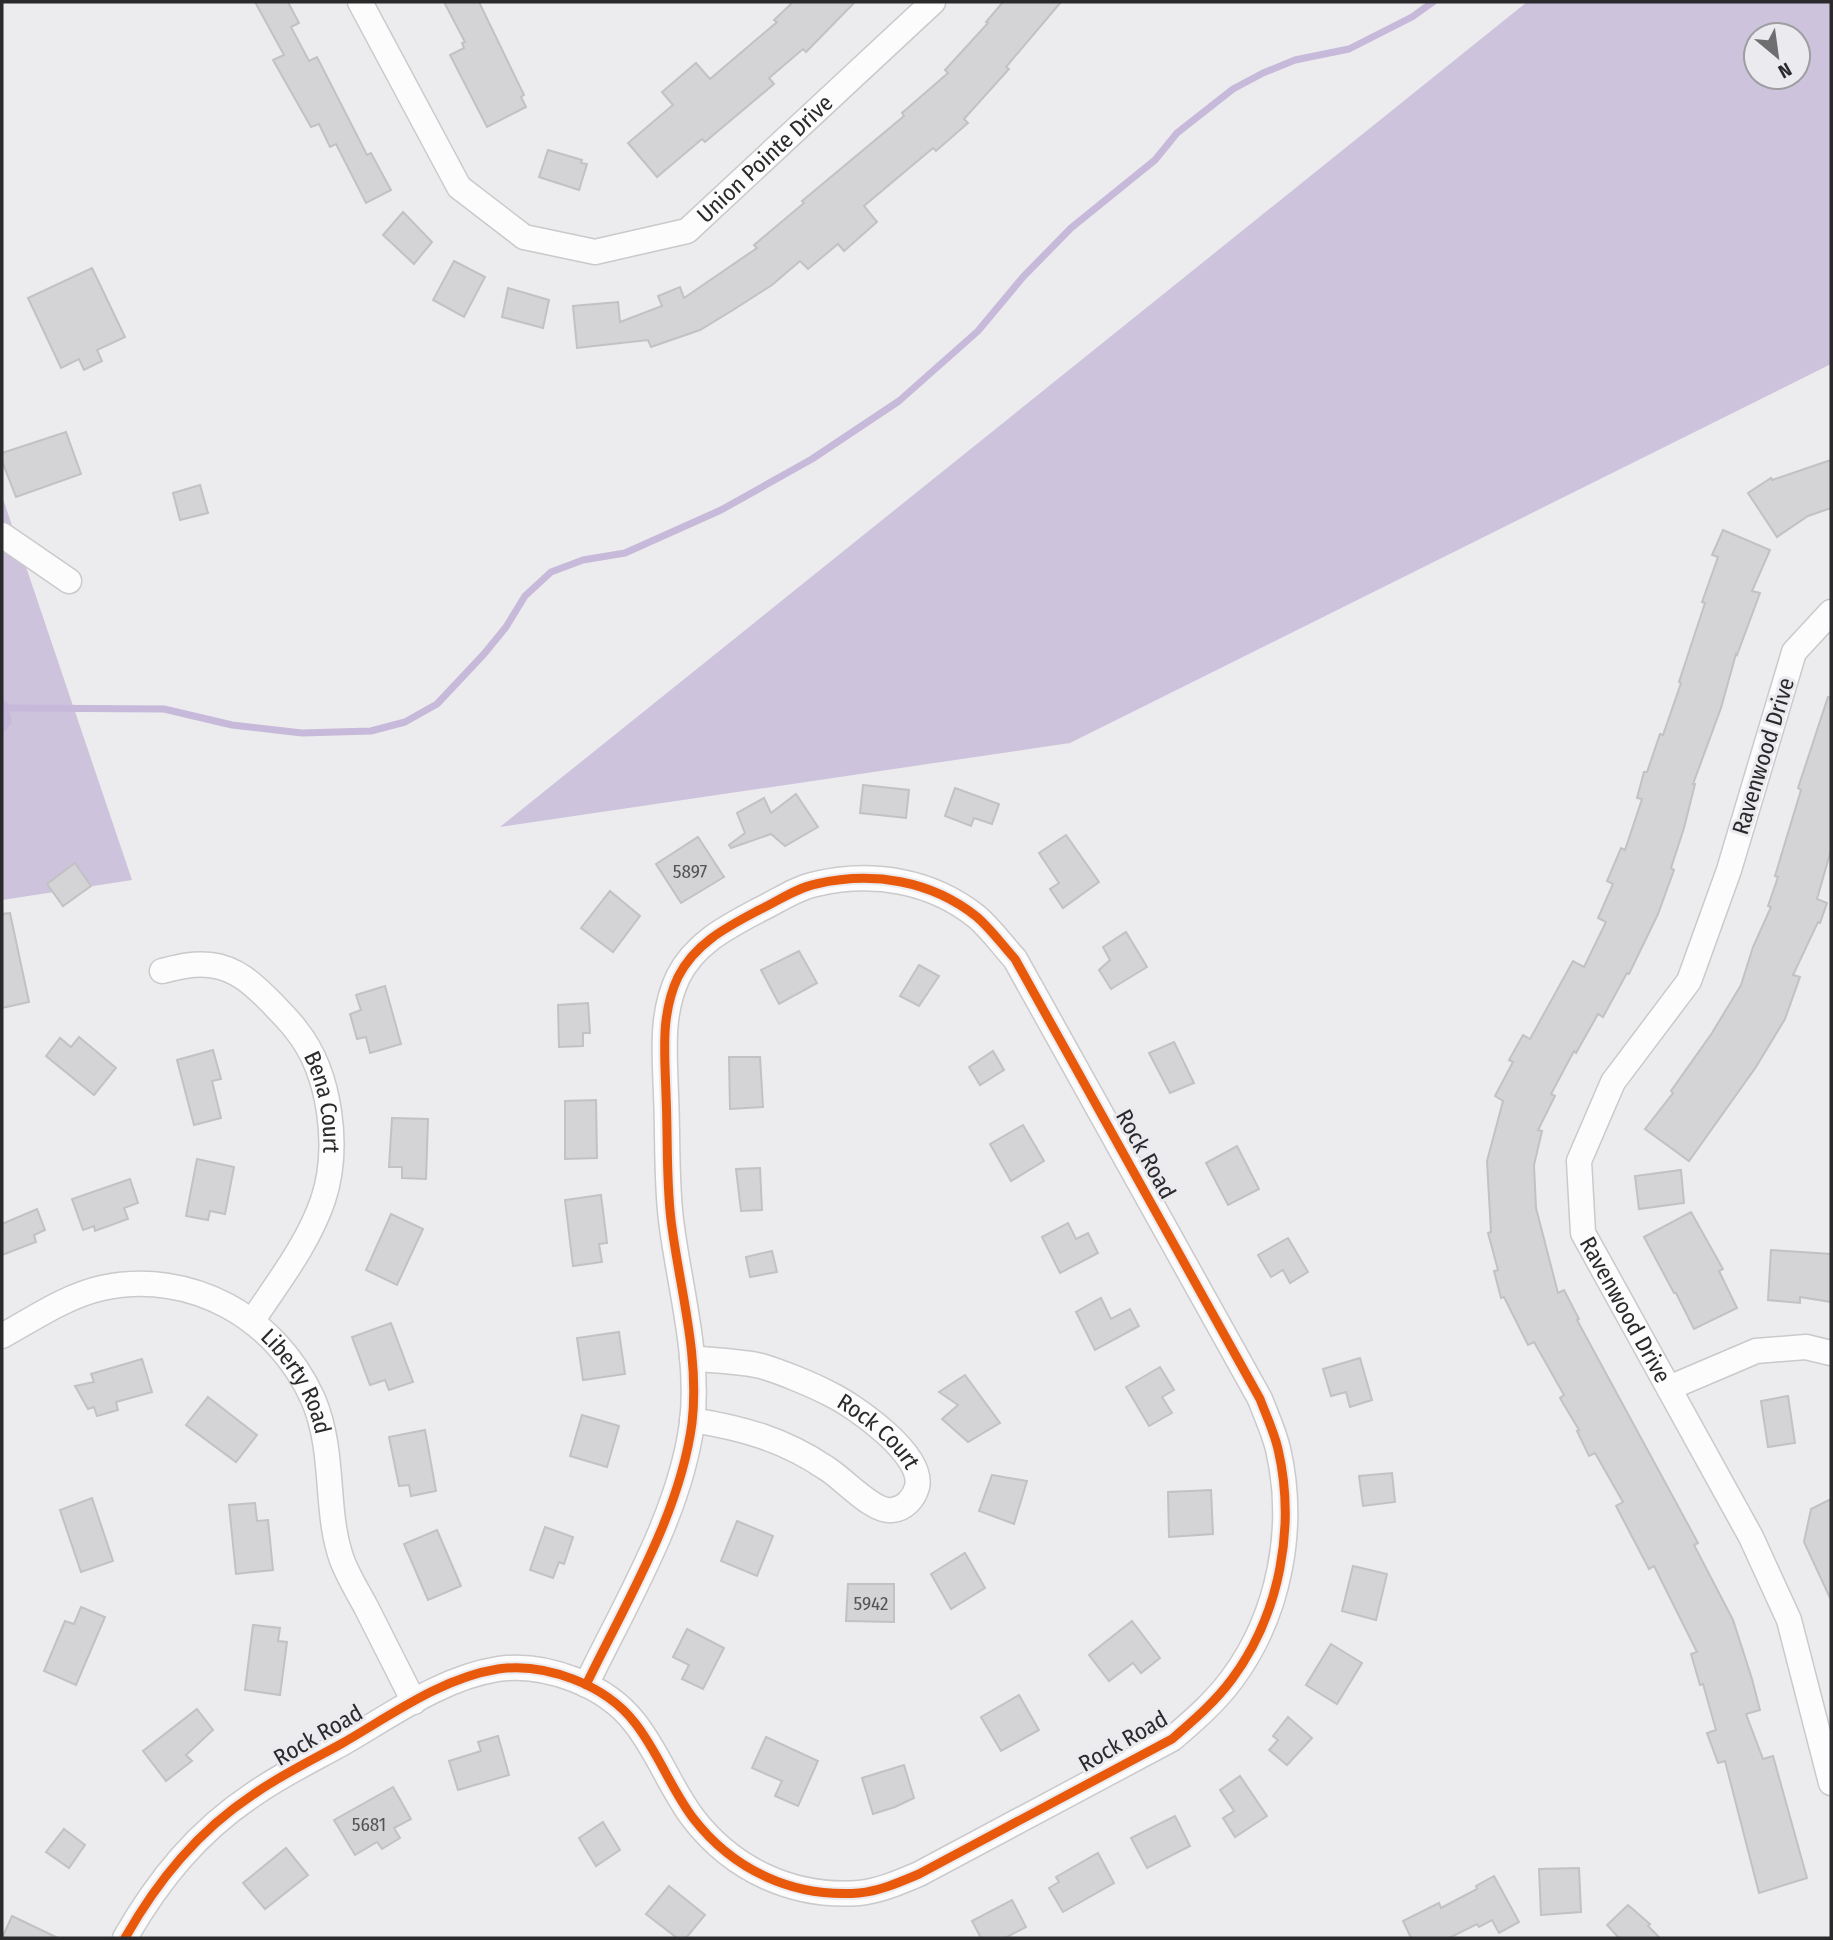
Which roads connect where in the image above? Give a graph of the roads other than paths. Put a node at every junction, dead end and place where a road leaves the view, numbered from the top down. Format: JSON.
{"nodes":[{"id":1,"x":360,"y":2,"type":"edge"},
{"id":2,"x":933,"y":2,"type":"edge"},
{"id":3,"x":2,"y":535,"type":"edge"},
{"id":4,"x":69,"y":582,"type":"dead end"},
{"id":5,"x":1831,"y":612,"type":"edge"},
{"id":6,"x":162,"y":971,"type":"dead end"},
{"id":7,"x":253,"y":1320,"type":"junction"},
{"id":8,"x":2,"y":1336,"type":"edge"},
{"id":9,"x":1831,"y":1353,"type":"edge"},
{"id":10,"x":692,"y":1358,"type":"junction"},
{"id":11,"x":1669,"y":1388,"type":"junction"},
{"id":12,"x":692,"y":1420,"type":"junction"},
{"id":13,"x":586,"y":1685,"type":"junction"},
{"id":14,"x":414,"y":1702,"type":"junction"},
{"id":15,"x":1831,"y":1783,"type":"edge"},
{"id":16,"x":125,"y":1938,"type":"edge"}],
"edges":[{"from":1,"to":2,"type":"street","name":"Union Pointe Drive"},
{"from":3,"to":4,"type":"street"},
{"from":5,"to":11,"type":"street","name":"Ravenwood Drive"},
{"from":6,"to":7,"type":"street","name":"Bena Court"},
{"from":7,"to":8,"type":"street","name":"Liberty Road"},
{"from":7,"to":14,"type":"street","name":"Liberty Road"},
{"from":9,"to":11,"type":"street"},
{"from":10,"to":12,"type":"street","name":"Rock Road"},
{"from":10,"to":12,"type":"street","name":"Rock Court"},
{"from":10,"to":13,"type":"street","name":"Rock Road"},
{"from":11,"to":15,"type":"street","name":"Ravenwood Drive"},
{"from":12,"to":13,"type":"street","name":"Rock Road"},
{"from":13,"to":14,"type":"street","name":"Rock Road"},
{"from":14,"to":16,"type":"street","name":"Rock Road"}]}
